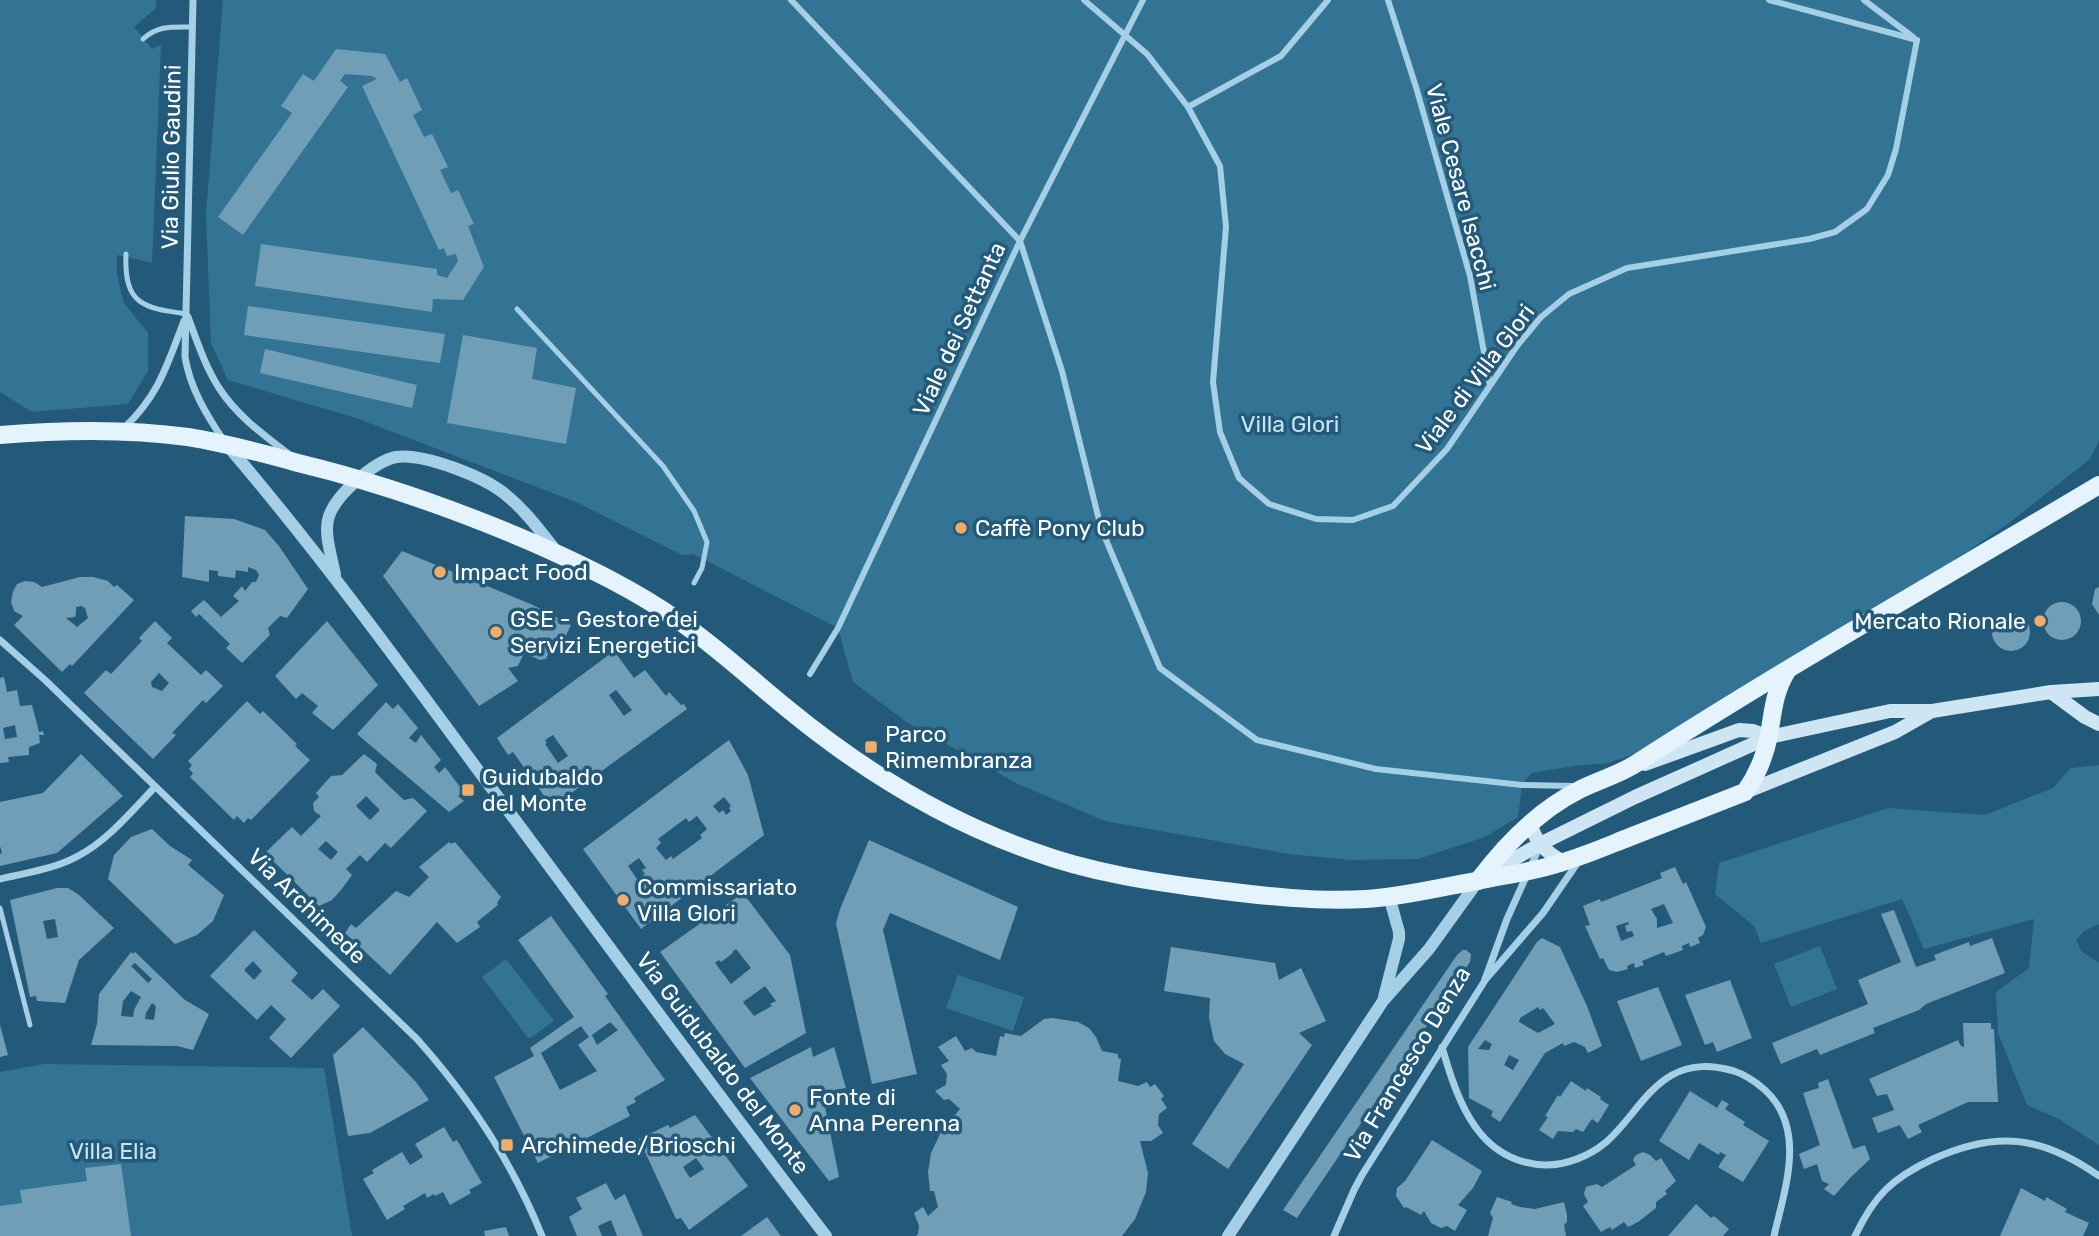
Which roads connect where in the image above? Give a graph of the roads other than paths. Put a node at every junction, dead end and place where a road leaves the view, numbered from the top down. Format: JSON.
{"nodes":[{"id":1,"x":193,"y":0,"type":"edge"},
{"id":2,"x":791,"y":0,"type":"edge"},
{"id":3,"x":1084,"y":0,"type":"edge"},
{"id":4,"x":1143,"y":0,"type":"edge"},
{"id":5,"x":1328,"y":0,"type":"edge"},
{"id":6,"x":1388,"y":0,"type":"edge"},
{"id":7,"x":1769,"y":0,"type":"edge"},
{"id":8,"x":1864,"y":0,"type":"edge"},
{"id":9,"x":192,"y":27,"type":"junction"},
{"id":10,"x":1125,"y":35,"type":"junction"},
{"id":11,"x":143,"y":39,"type":"dead end"},
{"id":12,"x":1917,"y":40,"type":"junction"},
{"id":13,"x":1188,"y":107,"type":"junction"},
{"id":14,"x":1020,"y":241,"type":"junction"},
{"id":15,"x":126,"y":254,"type":"dead end"},
{"id":16,"x":517,"y":309,"type":"dead end"},
{"id":17,"x":187,"y":314,"type":"junction"},
{"id":18,"x":1490,"y":386,"type":"junction"},
{"id":19,"x":118,"y":433,"type":"junction"},
{"id":20,"x":0,"y":435,"type":"edge"},
{"id":21,"x":227,"y":444,"type":"junction"},
{"id":22,"x":300,"y":463,"type":"junction"},
{"id":23,"x":359,"y":478,"type":"junction"},
{"id":24,"x":2099,"y":485,"type":"edge"},
{"id":25,"x":559,"y":554,"type":"junction"},
{"id":26,"x":336,"y":578,"type":"junction"},
{"id":27,"x":694,"y":583,"type":"dead end"},
{"id":28,"x":0,"y":640,"type":"edge"},
{"id":29,"x":1787,"y":671,"type":"junction"},
{"id":30,"x":810,"y":674,"type":"dead end"},
{"id":31,"x":2099,"y":689,"type":"edge"},
{"id":32,"x":2051,"y":692,"type":"junction"},
{"id":33,"x":1932,"y":711,"type":"junction"},
{"id":34,"x":2099,"y":724,"type":"edge"},
{"id":35,"x":1769,"y":737,"type":"junction"},
{"id":36,"x":1628,"y":769,"type":"junction"},
{"id":37,"x":1587,"y":786,"type":"junction"},
{"id":38,"x":155,"y":787,"type":"junction"},
{"id":39,"x":1745,"y":792,"type":"junction"},
{"id":40,"x":1531,"y":823,"type":"junction"},
{"id":41,"x":1540,"y":844,"type":"junction"},
{"id":42,"x":1583,"y":855,"type":"junction"},
{"id":43,"x":1564,"y":862,"type":"junction"},
{"id":44,"x":1527,"y":872,"type":"junction"},
{"id":45,"x":0,"y":879,"type":"edge"},
{"id":46,"x":1478,"y":880,"type":"junction"},
{"id":47,"x":1389,"y":897,"type":"junction"},
{"id":48,"x":0,"y":908,"type":"edge"},
{"id":49,"x":1484,"y":982,"type":"junction"},
{"id":50,"x":1383,"y":1001,"type":"junction"},
{"id":51,"x":30,"y":1025,"type":"dead end"},
{"id":52,"x":1442,"y":1047,"type":"junction"},
{"id":53,"x":2099,"y":1176,"type":"edge"},
{"id":54,"x":542,"y":1236,"type":"edge"},
{"id":55,"x":826,"y":1236,"type":"edge"},
{"id":56,"x":1228,"y":1236,"type":"edge"},
{"id":57,"x":1334,"y":1236,"type":"edge"},
{"id":58,"x":1774,"y":1236,"type":"edge"},
{"id":59,"x":1855,"y":1236,"type":"edge"}],
"edges":[{"from":1,"to":9,"type":"street","name":"Via Giulio Gaudini"},
{"from":2,"to":14,"type":"street"},
{"from":3,"to":10,"type":"street","name":"Viale di Villa Glori"},
{"from":4,"to":10,"type":"street","name":"Viale dei Settanta"},
{"from":5,"to":13,"type":"street"},
{"from":6,"to":18,"type":"street","name":"Viale Cesare Isacchi"},
{"from":7,"to":12,"type":"street"},
{"from":8,"to":12,"type":"street"},
{"from":9,"to":11,"type":"lane"},
{"from":9,"to":17,"type":"street","name":"Via Giulio Gaudini"},
{"from":10,"to":13,"type":"street","name":"Viale di Villa Glori"},
{"from":10,"to":14,"type":"street","name":"Viale dei Settanta"},
{"from":12,"to":18,"type":"street","name":"Viale di Villa Glori"},
{"from":13,"to":18,"type":"street","name":"Viale di Villa Glori"},
{"from":14,"to":30,"type":"street","name":"Viale dei Settanta"},
{"from":14,"to":37,"type":"street"},
{"from":15,"to":17,"type":"lane"},
{"from":16,"to":27,"type":"lane"},
{"from":17,"to":19,"type":"street","name":"Via Giulio Gaudini"},
{"from":17,"to":21,"type":"street","name":"Via Giulio Gaudini"},
{"from":17,"to":22,"type":"street","name":"Via Giulio Gaudini"},
{"from":19,"to":20,"type":"main road"},
{"from":19,"to":21,"type":"main road"},
{"from":21,"to":22,"type":"main road"},
{"from":21,"to":26,"type":"street","name":"Via Guidubaldo del Monte"},
{"from":22,"to":23,"type":"main road"},
{"from":23,"to":25,"type":"main road"},
{"from":23,"to":25,"type":"street","name":"Via Guidubaldo del Monte"},
{"from":23,"to":26,"type":"street","name":"Via Guidubaldo del Monte"},
{"from":24,"to":29,"type":"main road"},
{"from":25,"to":47,"type":"main road"},
{"from":26,"to":55,"type":"street","name":"Via Guidubaldo del Monte"},
{"from":28,"to":38,"type":"street","name":"Via Archimede"},
{"from":29,"to":35,"type":"main road"},
{"from":29,"to":36,"type":"main road"},
{"from":31,"to":32,"type":"main road"},
{"from":32,"to":33,"type":"main road"},
{"from":32,"to":34,"type":"main road"},
{"from":33,"to":35,"type":"main road"},
{"from":33,"to":39,"type":"main road"},
{"from":35,"to":36,"type":"main road"},
{"from":35,"to":39,"type":"main road"},
{"from":35,"to":41,"type":"main road"},
{"from":36,"to":37,"type":"main road"},
{"from":37,"to":40,"type":"main road"},
{"from":38,"to":45,"type":"street"},
{"from":38,"to":54,"type":"street","name":"Via Archimede"},
{"from":39,"to":42,"type":"main road"},
{"from":40,"to":41,"type":"main road"},
{"from":40,"to":46,"type":"main road"},
{"from":41,"to":43,"type":"main road"},
{"from":41,"to":44,"type":"street","name":"Via Francesco Denza"},
{"from":41,"to":46,"type":"main road"},
{"from":42,"to":43,"type":"main road"},
{"from":42,"to":49,"type":"street"},
{"from":43,"to":44,"type":"main road"},
{"from":44,"to":46,"type":"main road"},
{"from":44,"to":49,"type":"street","name":"Via Francesco Denza"},
{"from":46,"to":47,"type":"main road"},
{"from":46,"to":50,"type":"street"},
{"from":47,"to":50,"type":"street"},
{"from":48,"to":51,"type":"lane"},
{"from":49,"to":52,"type":"street","name":"Via Francesco Denza"},
{"from":50,"to":56,"type":"street"},
{"from":52,"to":57,"type":"street","name":"Via Francesco Denza"},
{"from":52,"to":58,"type":"street"},
{"from":53,"to":59,"type":"street"}]}
